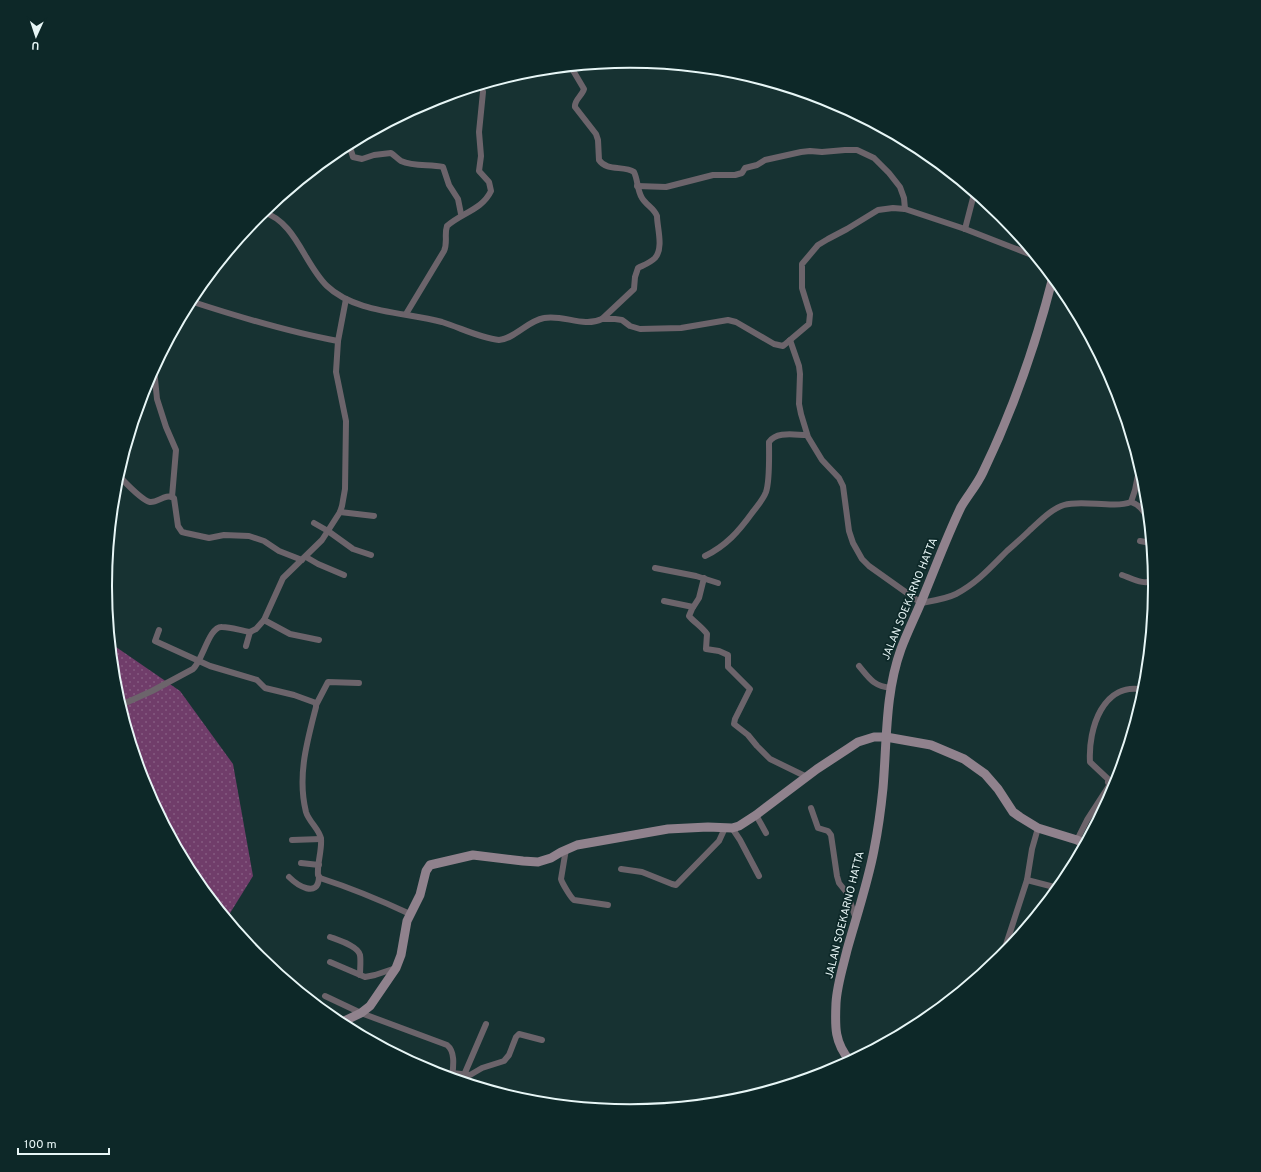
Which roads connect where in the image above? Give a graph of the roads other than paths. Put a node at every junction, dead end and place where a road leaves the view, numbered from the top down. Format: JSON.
{"nodes":[{"id":1,"x":573,"y":71,"type":"edge"},
{"id":2,"x":483,"y":92,"type":"dead end"},
{"id":3,"x":351,"y":150,"type":"edge"},
{"id":4,"x":637,"y":186,"type":"junction"},
{"id":5,"x":973,"y":198,"type":"edge"},
{"id":6,"x":905,"y":209,"type":"junction"},
{"id":7,"x":461,"y":214,"type":"junction"},
{"id":8,"x":269,"y":215,"type":"edge"},
{"id":9,"x":965,"y":229,"type":"junction"},
{"id":10,"x":1027,"y":253,"type":"edge"},
{"id":11,"x":1051,"y":284,"type":"edge"},
{"id":12,"x":346,"y":299,"type":"junction"},
{"id":13,"x":197,"y":303,"type":"edge"},
{"id":14,"x":406,"y":314,"type":"junction"},
{"id":15,"x":602,"y":319,"type":"junction"},
{"id":16,"x":790,"y":340,"type":"junction"},
{"id":17,"x":338,"y":341,"type":"junction"},
{"id":18,"x":155,"y":381,"type":"edge"},
{"id":19,"x":807,"y":435,"type":"junction"},
{"id":20,"x":1137,"y":478,"type":"edge"},
{"id":21,"x":123,"y":480,"type":"edge"},
{"id":22,"x":172,"y":497,"type":"junction"},
{"id":23,"x":1131,"y":502,"type":"junction"},
{"id":24,"x":1143,"y":509,"type":"edge"},
{"id":25,"x":340,"y":512,"type":"junction"},
{"id":26,"x":374,"y":516,"type":"dead end"},
{"id":27,"x":314,"y":523,"type":"dead end"},
{"id":28,"x":328,"y":531,"type":"junction"},
{"id":29,"x":1140,"y":541,"type":"dead end"},
{"id":30,"x":1146,"y":542,"type":"edge"},
{"id":31,"x":371,"y":555,"type":"dead end"},
{"id":32,"x":705,"y":556,"type":"dead end"},
{"id":33,"x":304,"y":558,"type":"junction"},
{"id":34,"x":655,"y":568,"type":"dead end"},
{"id":35,"x":344,"y":575,"type":"dead end"},
{"id":36,"x":1122,"y":575,"type":"dead end"},
{"id":37,"x":704,"y":578,"type":"junction"},
{"id":38,"x":718,"y":583,"type":"dead end"},
{"id":39,"x":1148,"y":583,"type":"edge"},
{"id":40,"x":664,"y":601,"type":"dead end"},
{"id":41,"x":921,"y":603,"type":"junction"},
{"id":42,"x":693,"y":607,"type":"junction"},
{"id":43,"x":264,"y":620,"type":"junction"},
{"id":44,"x":159,"y":630,"type":"dead end"},
{"id":45,"x":250,"y":632,"type":"junction"},
{"id":46,"x":319,"y":640,"type":"dead end"},
{"id":47,"x":246,"y":646,"type":"dead end"},
{"id":48,"x":199,"y":661,"type":"junction"},
{"id":49,"x":859,"y":666,"type":"dead end"},
{"id":50,"x":359,"y":683,"type":"dead end"},
{"id":51,"x":891,"y":688,"type":"junction"},
{"id":52,"x":1138,"y":689,"type":"edge"},
{"id":53,"x":126,"y":703,"type":"edge"},
{"id":54,"x":316,"y":705,"type":"junction"},
{"id":55,"x":886,"y":736,"type":"junction"},
{"id":56,"x":807,"y":777,"type":"junction"},
{"id":57,"x":1108,"y":782,"type":"edge"},
{"id":58,"x":1104,"y":795,"type":"edge"},
{"id":59,"x":812,"y":808,"type":"dead end"},
{"id":60,"x":756,"y":815,"type":"junction"},
{"id":61,"x":728,"y":828,"type":"junction"},
{"id":62,"x":1038,"y":828,"type":"junction"},
{"id":63,"x":766,"y":833,"type":"dead end"},
{"id":64,"x":321,"y":839,"type":"junction"},
{"id":65,"x":292,"y":840,"type":"dead end"},
{"id":66,"x":1081,"y":840,"type":"edge"},
{"id":67,"x":1081,"y":842,"type":"edge"},
{"id":68,"x":566,"y":849,"type":"junction"},
{"id":69,"x":301,"y":863,"type":"dead end"},
{"id":70,"x":319,"y":865,"type":"junction"},
{"id":71,"x":621,"y":869,"type":"dead end"},
{"id":72,"x":759,"y":876,"type":"dead end"},
{"id":73,"x":289,"y":877,"type":"dead end"},
{"id":74,"x":319,"y":877,"type":"junction"},
{"id":75,"x":1027,"y":880,"type":"junction"},
{"id":76,"x":1052,"y":886,"type":"edge"},
{"id":77,"x":608,"y":905,"type":"dead end"},
{"id":78,"x":410,"y":914,"type":"junction"},
{"id":79,"x":856,"y":919,"type":"junction"},
{"id":80,"x":330,"y":937,"type":"dead end"},
{"id":81,"x":1007,"y":942,"type":"edge"},
{"id":82,"x":330,"y":962,"type":"dead end"},
{"id":83,"x":396,"y":968,"type":"junction"},
{"id":84,"x":360,"y":975,"type":"junction"},
{"id":85,"x":325,"y":996,"type":"dead end"},
{"id":86,"x":361,"y":1013,"type":"junction"},
{"id":87,"x":347,"y":1020,"type":"edge"},
{"id":88,"x":486,"y":1024,"type":"dead end"},
{"id":89,"x":542,"y":1040,"type":"dead end"},
{"id":90,"x":847,"y":1057,"type":"edge"},
{"id":91,"x":452,"y":1073,"type":"edge"},
{"id":92,"x":460,"y":1075,"type":"edge"},
{"id":93,"x":464,"y":1075,"type":"junction"}],
"edges":[{"from":1,"to":4,"type":"street"},
{"from":2,"to":7,"type":"street"},
{"from":3,"to":7,"type":"street"},
{"from":4,"to":6,"type":"street"},
{"from":4,"to":15,"type":"street"},
{"from":5,"to":9,"type":"street"},
{"from":6,"to":9,"type":"street"},
{"from":6,"to":16,"type":"street"},
{"from":7,"to":14,"type":"street"},
{"from":8,"to":12,"type":"street"},
{"from":9,"to":10,"type":"street"},
{"from":11,"to":41,"type":"street","name":"JALAN SOEKARNO HATTA"},
{"from":12,"to":14,"type":"street"},
{"from":12,"to":17,"type":"street"},
{"from":13,"to":17,"type":"street"},
{"from":14,"to":15,"type":"street"},
{"from":15,"to":16,"type":"street"},
{"from":16,"to":19,"type":"street"},
{"from":17,"to":25,"type":"street"},
{"from":18,"to":22,"type":"street"},
{"from":19,"to":32,"type":"street"},
{"from":19,"to":41,"type":"street"},
{"from":20,"to":23,"type":"street"},
{"from":21,"to":22,"type":"street"},
{"from":22,"to":33,"type":"street"},
{"from":23,"to":24,"type":"street"},
{"from":23,"to":41,"type":"street"},
{"from":25,"to":26,"type":"street"},
{"from":25,"to":28,"type":"street"},
{"from":27,"to":28,"type":"street"},
{"from":28,"to":31,"type":"street"},
{"from":28,"to":33,"type":"street"},
{"from":29,"to":30,"type":"street"},
{"from":33,"to":35,"type":"street"},
{"from":33,"to":43,"type":"street"},
{"from":34,"to":37,"type":"street"},
{"from":36,"to":39,"type":"street"},
{"from":37,"to":38,"type":"street"},
{"from":37,"to":42,"type":"street"},
{"from":40,"to":42,"type":"street"},
{"from":41,"to":51,"type":"street","name":"JALAN SOEKARNO HATTA"},
{"from":42,"to":56,"type":"street"},
{"from":43,"to":45,"type":"street"},
{"from":43,"to":46,"type":"street"},
{"from":44,"to":48,"type":"street"},
{"from":45,"to":47,"type":"street"},
{"from":45,"to":48,"type":"street"},
{"from":48,"to":53,"type":"street"},
{"from":48,"to":54,"type":"street"},
{"from":49,"to":51,"type":"street"},
{"from":50,"to":54,"type":"street"},
{"from":51,"to":55,"type":"street","name":"JALAN SOEKARNO HATTA"},
{"from":52,"to":57,"type":"street"},
{"from":54,"to":64,"type":"street"},
{"from":55,"to":56,"type":"street"},
{"from":55,"to":62,"type":"street"},
{"from":55,"to":79,"type":"street","name":"JALAN SOEKARNO HATTA"},
{"from":56,"to":60,"type":"street"},
{"from":58,"to":66,"type":"street"},
{"from":59,"to":79,"type":"street"},
{"from":60,"to":61,"type":"street"},
{"from":60,"to":63,"type":"street"},
{"from":61,"to":68,"type":"street"},
{"from":61,"to":71,"type":"street"},
{"from":61,"to":72,"type":"street"},
{"from":62,"to":67,"type":"street"},
{"from":62,"to":75,"type":"street"},
{"from":64,"to":65,"type":"street"},
{"from":64,"to":70,"type":"street"},
{"from":68,"to":77,"type":"street"},
{"from":68,"to":78,"type":"street"},
{"from":69,"to":70,"type":"street"},
{"from":70,"to":74,"type":"street"},
{"from":73,"to":74,"type":"street"},
{"from":74,"to":78,"type":"street"},
{"from":75,"to":76,"type":"street"},
{"from":75,"to":81,"type":"street"},
{"from":78,"to":83,"type":"street"},
{"from":79,"to":90,"type":"street","name":"JALAN SOEKARNO HATTA"},
{"from":80,"to":84,"type":"street"},
{"from":82,"to":84,"type":"street"},
{"from":83,"to":84,"type":"street"},
{"from":83,"to":86,"type":"street"},
{"from":85,"to":86,"type":"street"},
{"from":86,"to":87,"type":"street"},
{"from":86,"to":91,"type":"street"},
{"from":88,"to":93,"type":"street"},
{"from":89,"to":93,"type":"street"},
{"from":92,"to":93,"type":"street"}]}
